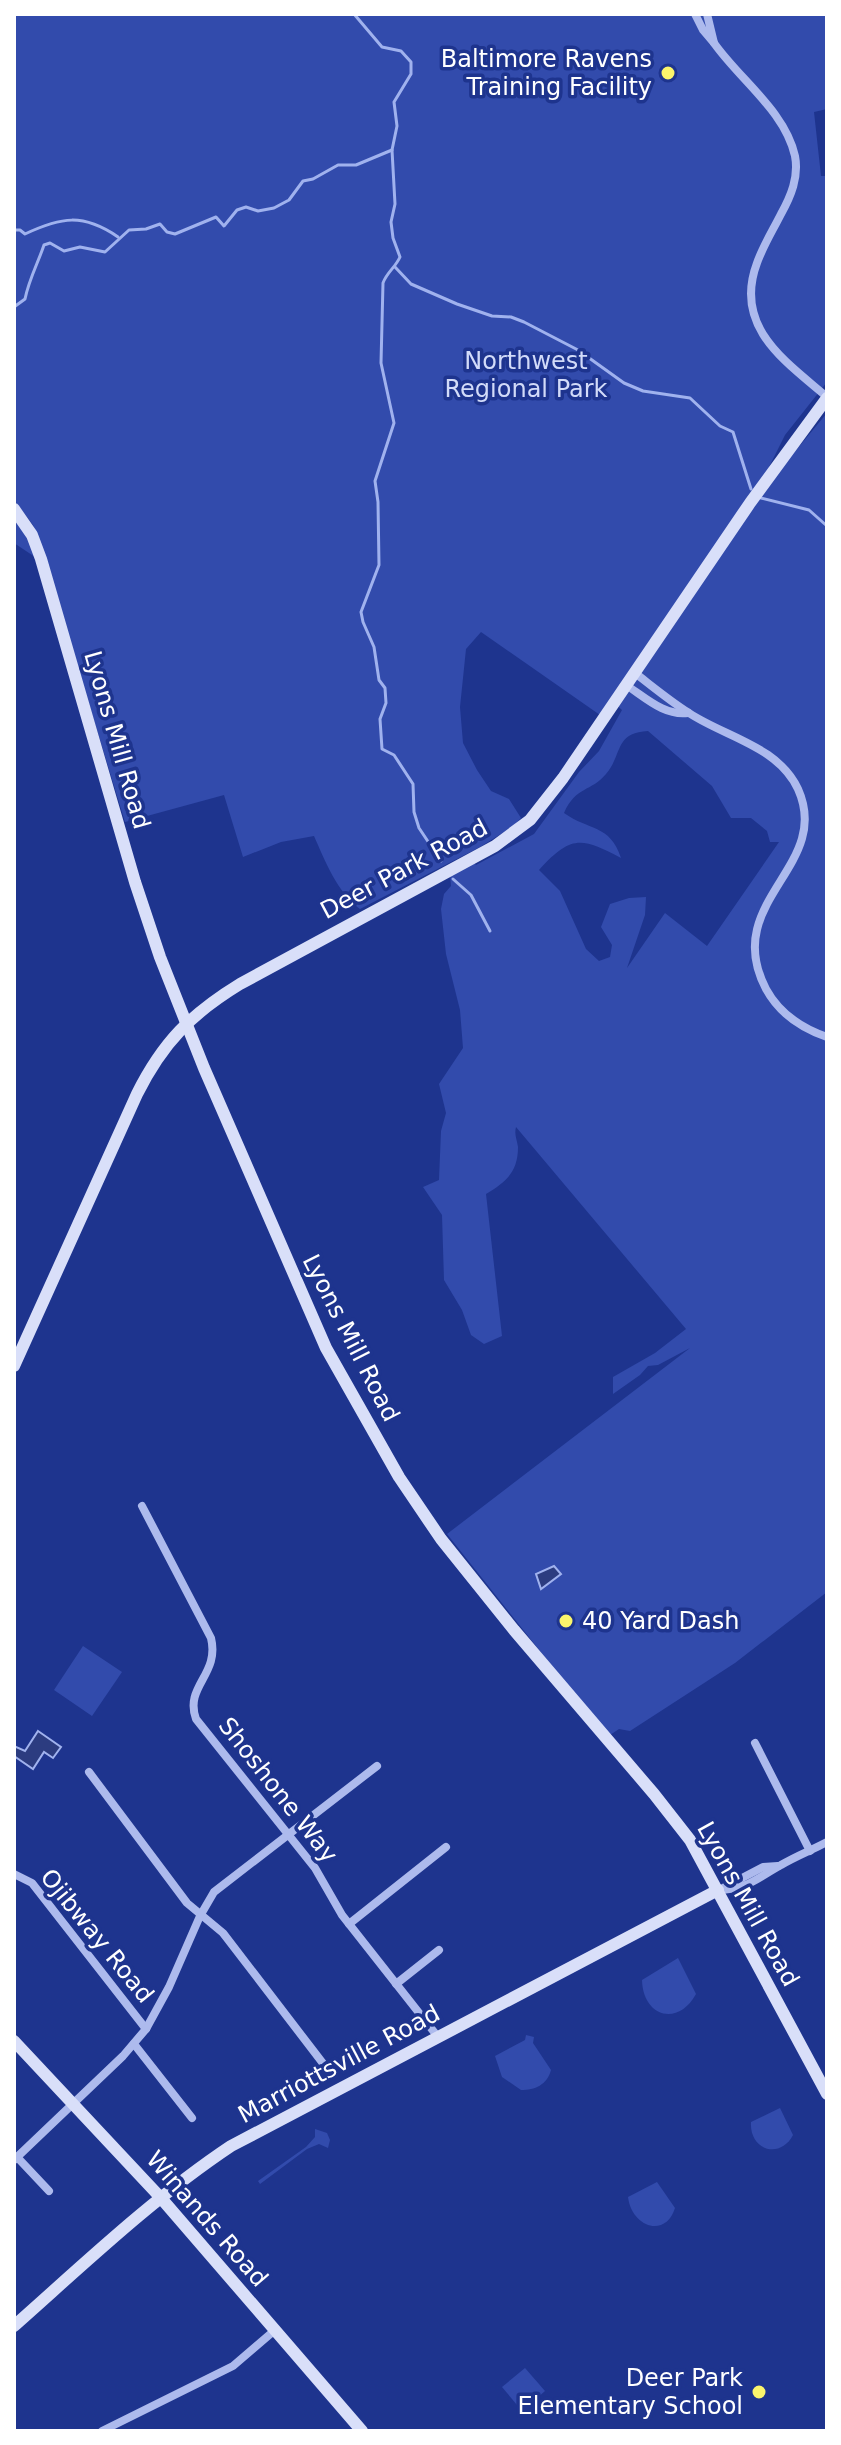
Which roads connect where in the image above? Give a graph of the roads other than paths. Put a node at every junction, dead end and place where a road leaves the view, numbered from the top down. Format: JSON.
{"nodes":[{"id":1,"x":695,"y":14,"type":"edge"},
{"id":2,"x":707,"y":14,"type":"edge"},
{"id":3,"x":714,"y":43,"type":"junction"},
{"id":4,"x":827,"y":398,"type":"edge"},
{"id":5,"x":14,"y":509,"type":"edge"},
{"id":6,"x":635,"y":673,"type":"junction"},
{"id":7,"x":626,"y":685,"type":"junction"},
{"id":8,"x":688,"y":713,"type":"junction"},
{"id":9,"x":185,"y":1023,"type":"junction"},
{"id":10,"x":827,"y":1037,"type":"edge"},
{"id":11,"x":14,"y":1366,"type":"edge"},
{"id":12,"x":142,"y":1506,"type":"dead end"},
{"id":13,"x":755,"y":1743,"type":"dead end"},
{"id":14,"x":377,"y":1766,"type":"dead end"},
{"id":15,"x":89,"y":1772,"type":"dead end"},
{"id":16,"x":288,"y":1834,"type":"junction"},
{"id":17,"x":827,"y":1842,"type":"edge"},
{"id":18,"x":446,"y":1847,"type":"dead end"},
{"id":19,"x":810,"y":1851,"type":"junction"},
{"id":20,"x":14,"y":1874,"type":"edge"},
{"id":21,"x":718,"y":1890,"type":"junction"},
{"id":22,"x":200,"y":1916,"type":"junction"},
{"id":23,"x":349,"y":1924,"type":"junction"},
{"id":24,"x":439,"y":1950,"type":"dead end"},
{"id":25,"x":396,"y":1984,"type":"junction"},
{"id":26,"x":146,"y":2029,"type":"junction"},
{"id":27,"x":438,"y":2037,"type":"junction"},
{"id":28,"x":14,"y":2041,"type":"edge"},
{"id":29,"x":134,"y":2044,"type":"junction"},
{"id":30,"x":325,"y":2066,"type":"dead end"},
{"id":31,"x":827,"y":2094,"type":"edge"},
{"id":32,"x":74,"y":2103,"type":"junction"},
{"id":33,"x":192,"y":2118,"type":"dead end"},
{"id":34,"x":16,"y":2159,"type":"edge"},
{"id":35,"x":49,"y":2191,"type":"dead end"},
{"id":36,"x":161,"y":2198,"type":"junction"},
{"id":37,"x":14,"y":2326,"type":"edge"},
{"id":38,"x":275,"y":2330,"type":"junction"},
{"id":39,"x":102,"y":2431,"type":"edge"},
{"id":40,"x":362,"y":2431,"type":"edge"}],
"edges":[{"from":1,"to":3,"type":"street"},
{"from":2,"to":3,"type":"street"},
{"from":3,"to":4,"type":"street"},
{"from":4,"to":6,"type":"main road","name":"Deer Park Road"},
{"from":5,"to":9,"type":"main road","name":"Lyons Mill Road"},
{"from":6,"to":7,"type":"main road","name":"Deer Park Road"},
{"from":6,"to":8,"type":"street"},
{"from":7,"to":8,"type":"street"},
{"from":7,"to":9,"type":"main road","name":"Deer Park Road"},
{"from":8,"to":10,"type":"street"},
{"from":9,"to":11,"type":"main road","name":"Deer Park Road"},
{"from":9,"to":21,"type":"main road","name":"Lyons Mill Road"},
{"from":12,"to":16,"type":"street","name":"Shoshone Way"},
{"from":13,"to":19,"type":"street"},
{"from":14,"to":16,"type":"street"},
{"from":15,"to":22,"type":"street"},
{"from":16,"to":22,"type":"street"},
{"from":16,"to":23,"type":"street","name":"Shoshone Way"},
{"from":17,"to":19,"type":"street","name":"Marriottsville Road"},
{"from":18,"to":23,"type":"street"},
{"from":19,"to":21,"type":"street","name":"Marriottsville Road"},
{"from":20,"to":26,"type":"street","name":"Ojibway Road"},
{"from":21,"to":27,"type":"main road","name":"Marriottsville Road"},
{"from":21,"to":31,"type":"main road","name":"Lyons Mill Road"},
{"from":22,"to":26,"type":"street"},
{"from":22,"to":30,"type":"street"},
{"from":23,"to":25,"type":"street","name":"Shoshone Way"},
{"from":24,"to":25,"type":"street"},
{"from":25,"to":27,"type":"street","name":"Shoshone Way"},
{"from":26,"to":29,"type":"street"},
{"from":27,"to":36,"type":"main road","name":"Marriottsville Road"},
{"from":28,"to":32,"type":"main road","name":"Winands Road"},
{"from":29,"to":32,"type":"street"},
{"from":29,"to":33,"type":"street"},
{"from":32,"to":34,"type":"street"},
{"from":32,"to":36,"type":"main road","name":"Winands Road"},
{"from":34,"to":35,"type":"street"},
{"from":36,"to":37,"type":"main road","name":"Marriottsville Road"},
{"from":36,"to":38,"type":"main road","name":"Winands Road"},
{"from":38,"to":39,"type":"street"},
{"from":38,"to":40,"type":"main road","name":"Winands Road"}]}
